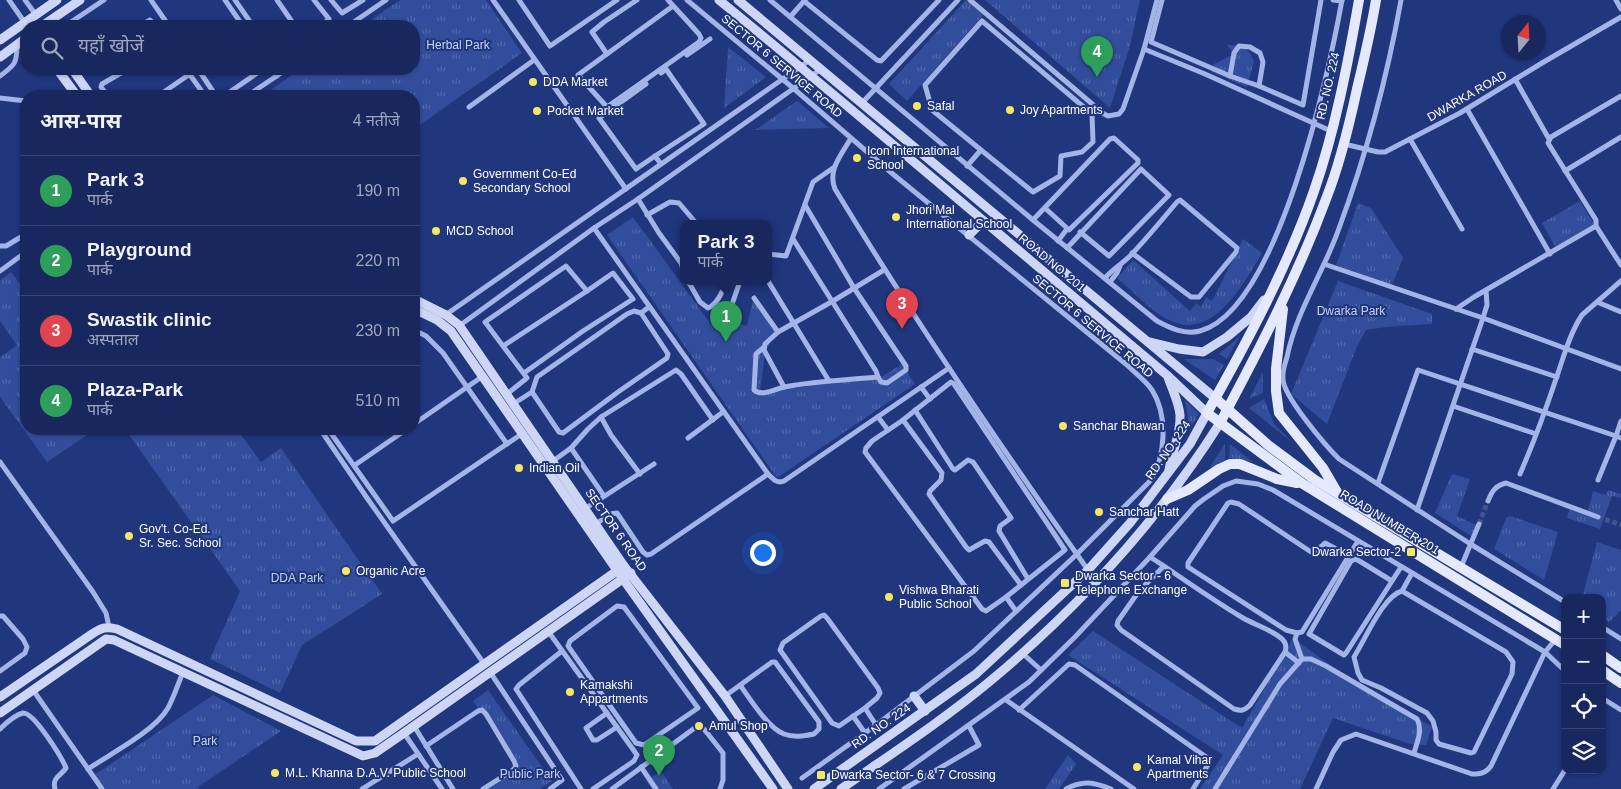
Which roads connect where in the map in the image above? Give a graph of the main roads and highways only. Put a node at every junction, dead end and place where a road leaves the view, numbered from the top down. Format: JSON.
{"nodes":[{"id":1,"x":80,"y":0,"type":"edge"},
{"id":2,"x":719,"y":0,"type":"edge"},
{"id":3,"x":738,"y":0,"type":"edge"},
{"id":4,"x":1359,"y":0,"type":"edge"},
{"id":5,"x":1376,"y":0,"type":"edge"},
{"id":6,"x":53,"y":1,"type":"edge"},
{"id":7,"x":36,"y":15,"type":"junction"},
{"id":8,"x":31,"y":20,"type":"edge"},
{"id":9,"x":39,"y":20,"type":"edge"},
{"id":10,"x":52,"y":20,"type":"edge"},
{"id":11,"x":20,"y":28,"type":"edge"},
{"id":12,"x":0,"y":40,"type":"edge"},
{"id":13,"x":20,"y":43,"type":"edge"},
{"id":14,"x":0,"y":57,"type":"edge"},
{"id":15,"x":61,"y":75,"type":"edge"},
{"id":16,"x":76,"y":75,"type":"edge"},
{"id":17,"x":73,"y":90,"type":"edge"},
{"id":18,"x":87,"y":90,"type":"edge"},
{"id":19,"x":983,"y":221,"type":"junction"},
{"id":20,"x":968,"y":235,"type":"road end"},
{"id":21,"x":1272,"y":289,"type":"junction"},
{"id":22,"x":1285,"y":295,"type":"junction"},
{"id":23,"x":420,"y":302,"type":"edge"},
{"id":24,"x":420,"y":312,"type":"edge"},
{"id":25,"x":1147,"y":341,"type":"junction"},
{"id":26,"x":1168,"y":376,"type":"junction"},
{"id":27,"x":1215,"y":398,"type":"junction"},
{"id":28,"x":1228,"y":408,"type":"junction"},
{"id":29,"x":1207,"y":413,"type":"junction"},
{"id":30,"x":1220,"y":423,"type":"junction"},
{"id":31,"x":527,"y":432,"type":"junction"},
{"id":32,"x":1168,"y":473,"type":"junction"},
{"id":33,"x":1303,"y":484,"type":"junction"},
{"id":34,"x":1337,"y":493,"type":"junction"},
{"id":35,"x":1167,"y":499,"type":"junction"},
{"id":36,"x":621,"y":568,"type":"junction"},
{"id":37,"x":630,"y":573,"type":"junction"},
{"id":38,"x":622,"y":579,"type":"junction"},
{"id":39,"x":1561,"y":628,"type":"edge"},
{"id":40,"x":1561,"y":642,"type":"edge"},
{"id":41,"x":1606,"y":658,"type":"edge"},
{"id":42,"x":1621,"y":668,"type":"edge"},
{"id":43,"x":1606,"y":673,"type":"edge"},
{"id":44,"x":1621,"y":683,"type":"edge"},
{"id":45,"x":914,"y":696,"type":"road end"},
{"id":46,"x":0,"y":697,"type":"edge"},
{"id":47,"x":925,"y":711,"type":"junction"},
{"id":48,"x":0,"y":713,"type":"edge"},
{"id":49,"x":773,"y":789,"type":"edge"},
{"id":50,"x":788,"y":789,"type":"edge"},
{"id":51,"x":814,"y":789,"type":"edge"},
{"id":52,"x":841,"y":789,"type":"edge"}],
"edges":[{"from":1,"to":10,"type":"main road"},
{"from":2,"to":19,"type":"main road","name":"ROAD NO. 201"},
{"from":3,"to":25,"type":"main road","name":"ROAD NO. 201"},
{"from":4,"to":21,"type":"main road","name":"RD. NO. 224"},
{"from":5,"to":22,"type":"main road"},
{"from":6,"to":7,"type":"main road"},
{"from":7,"to":8,"type":"main road"},
{"from":7,"to":9,"type":"main road"},
{"from":11,"to":12,"type":"main road"},
{"from":13,"to":14,"type":"main road"},
{"from":15,"to":17,"type":"main road"},
{"from":16,"to":18,"type":"main road"},
{"from":19,"to":20,"type":"main road"},
{"from":19,"to":26,"type":"main road","name":"ROAD NO. 201"},
{"from":21,"to":25,"type":"main road"},
{"from":21,"to":27,"type":"main road","name":"RD. NO. 224"},
{"from":22,"to":28,"type":"main road"},
{"from":22,"to":34,"type":"main road"},
{"from":23,"to":31,"type":"main road","name":"SECTOR 6 ROAD"},
{"from":24,"to":31,"type":"main road","name":"SECTOR 6 ROAD"},
{"from":25,"to":27,"type":"main road","name":"ROAD NO. 201"},
{"from":26,"to":29,"type":"main road","name":"ROAD NO. 201"},
{"from":26,"to":32,"type":"main road"},
{"from":27,"to":28,"type":"main road","name":"ROAD NUMBER 201"},
{"from":27,"to":29,"type":"main road","name":"RD. NO. 224"},
{"from":28,"to":30,"type":"main road"},
{"from":28,"to":34,"type":"main road","name":"ROAD NUMBER 201"},
{"from":29,"to":30,"type":"main road","name":"ROAD NUMBER 201"},
{"from":29,"to":32,"type":"main road","name":"RD. NO. 224"},
{"from":30,"to":33,"type":"main road","name":"ROAD NUMBER 201"},
{"from":30,"to":35,"type":"main road"},
{"from":31,"to":36,"type":"main road","name":"SECTOR 6 ROAD"},
{"from":31,"to":36,"type":"main road","name":"SECTOR 6 ROAD"},
{"from":32,"to":47,"type":"main road","name":"RD. NO. 224"},
{"from":33,"to":35,"type":"main road"},
{"from":33,"to":40,"type":"main road","name":"ROAD NUMBER 201"},
{"from":34,"to":39,"type":"main road","name":"ROAD NUMBER 201"},
{"from":35,"to":52,"type":"main road"},
{"from":36,"to":37,"type":"main road","name":"SECTOR 6 ROAD"},
{"from":36,"to":38,"type":"main road","name":"SECTOR 6 ROAD"},
{"from":36,"to":46,"type":"main road"},
{"from":37,"to":38,"type":"main road"},
{"from":37,"to":50,"type":"main road","name":"SECTOR 6 ROAD"},
{"from":38,"to":48,"type":"main road"},
{"from":38,"to":49,"type":"main road","name":"SECTOR 6 ROAD"},
{"from":41,"to":42,"type":"main road"},
{"from":43,"to":44,"type":"main road"},
{"from":45,"to":47,"type":"main road"},
{"from":47,"to":51,"type":"main road","name":"RD. NO. 224"}]}
